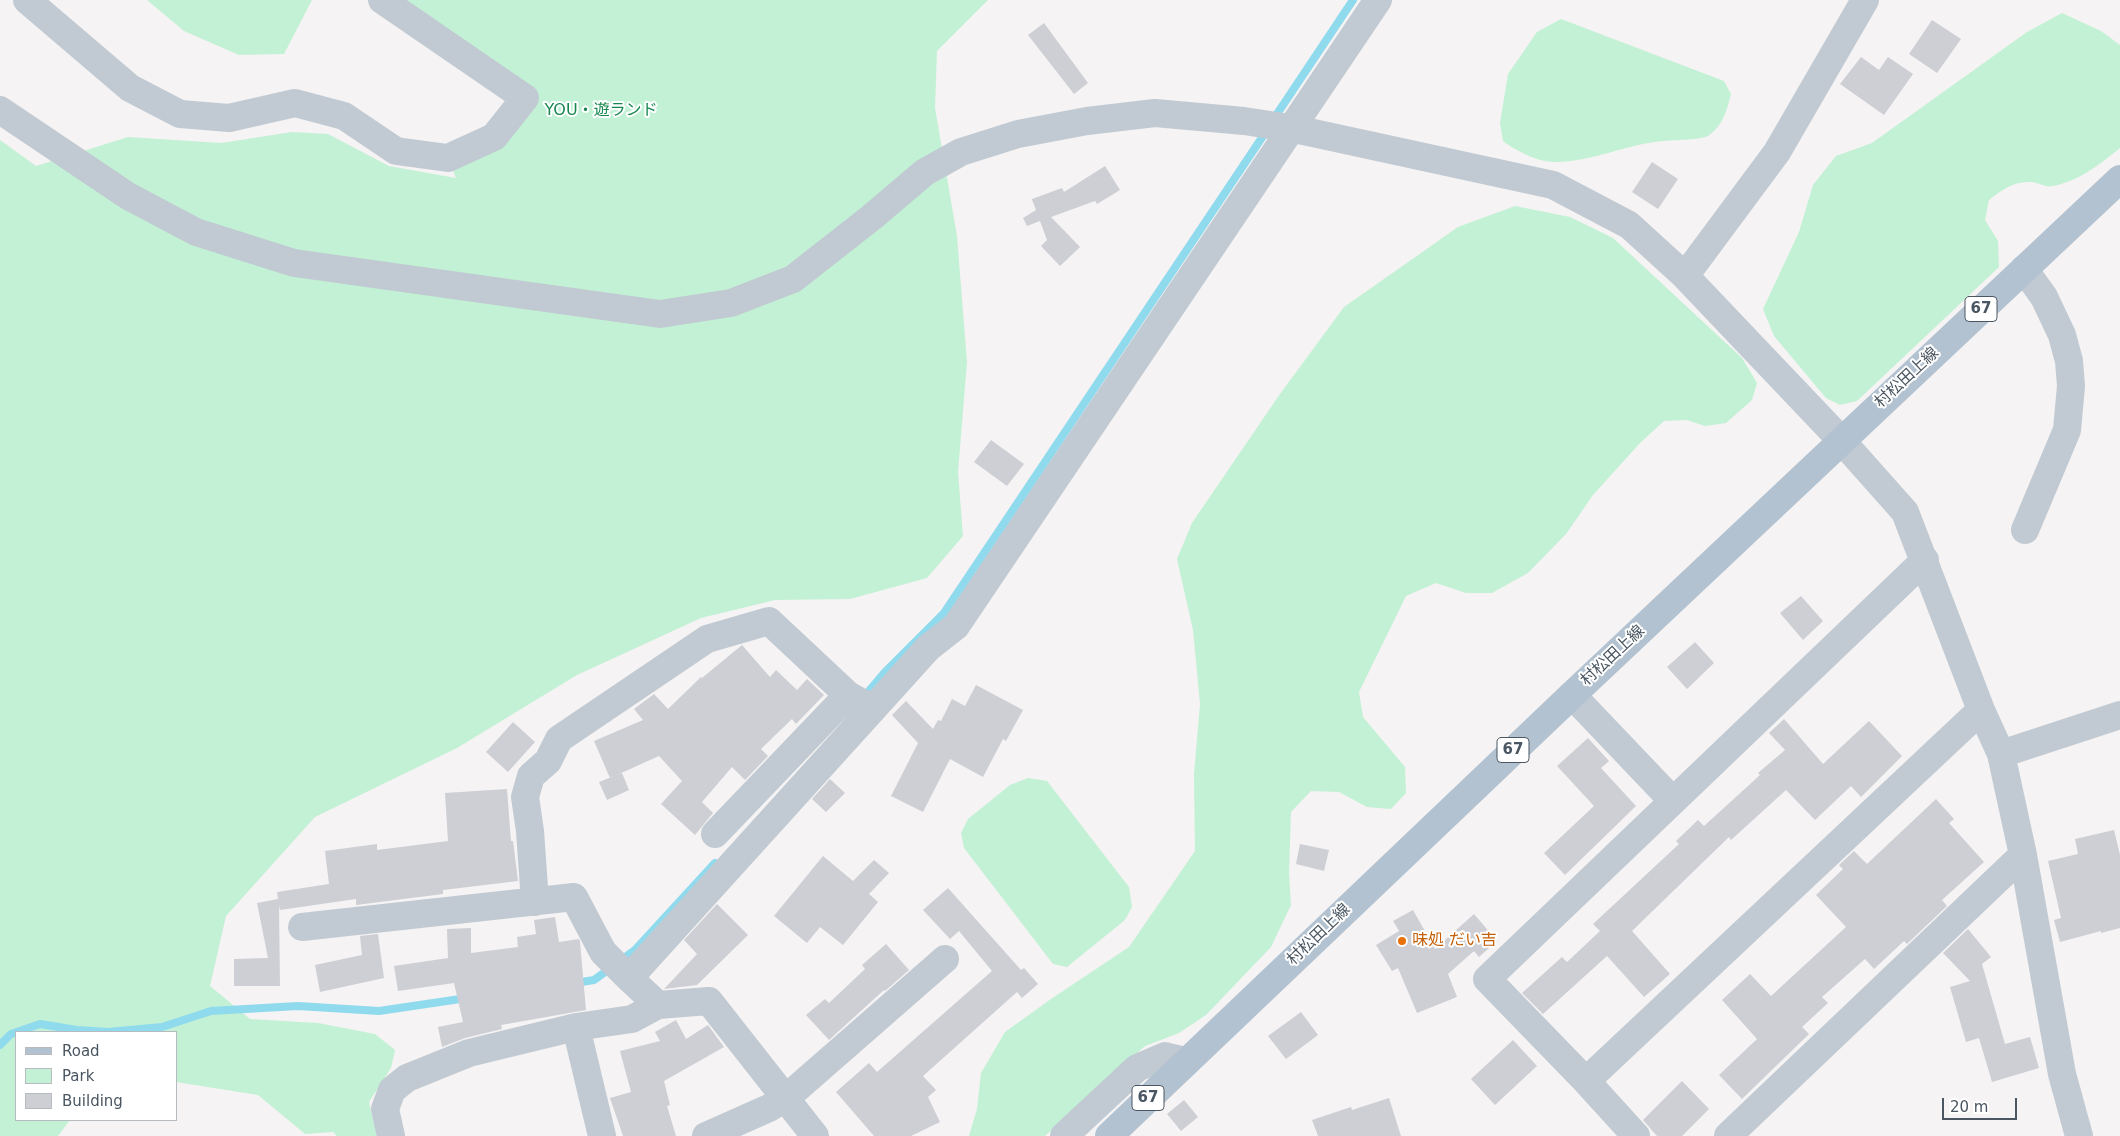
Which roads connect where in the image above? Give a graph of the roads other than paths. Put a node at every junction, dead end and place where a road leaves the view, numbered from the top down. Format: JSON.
{"nodes":[{"id":1,"x":27,"y":0,"type":"edge"},
{"id":2,"x":382,"y":0,"type":"edge"},
{"id":3,"x":1378,"y":0,"type":"edge"},
{"id":4,"x":1855,"y":4,"type":"edge"},
{"id":5,"x":0,"y":110,"type":"edge"},
{"id":6,"x":1290,"y":128,"type":"junction"},
{"id":7,"x":2120,"y":178,"type":"edge"},
{"id":8,"x":2024,"y":269,"type":"junction"},
{"id":9,"x":1685,"y":276,"type":"junction"},
{"id":10,"x":1841,"y":440,"type":"junction"},
{"id":11,"x":2025,"y":530,"type":"dead end"},
{"id":12,"x":1925,"y":560,"type":"junction"},
{"id":13,"x":848,"y":695,"type":"junction"},
{"id":14,"x":1572,"y":695,"type":"junction"},
{"id":15,"x":873,"y":709,"type":"junction"},
{"id":16,"x":1981,"y":710,"type":"junction"},
{"id":17,"x":2120,"y":715,"type":"edge"},
{"id":18,"x":2001,"y":754,"type":"junction"},
{"id":19,"x":1674,"y":801,"type":"junction"},
{"id":20,"x":715,"y":834,"type":"dead end"},
{"id":21,"x":2023,"y":855,"type":"junction"},
{"id":22,"x":535,"y":902,"type":"junction"},
{"id":23,"x":302,"y":927,"type":"dead end"},
{"id":24,"x":945,"y":959,"type":"dead end"},
{"id":25,"x":629,"y":978,"type":"junction"},
{"id":26,"x":658,"y":1005,"type":"junction"},
{"id":27,"x":576,"y":1027,"type":"junction"},
{"id":28,"x":1186,"y":1061,"type":"junction"},
{"id":29,"x":1586,"y":1081,"type":"junction"},
{"id":30,"x":786,"y":1098,"type":"junction"},
{"id":31,"x":391,"y":1136,"type":"edge"},
{"id":32,"x":602,"y":1136,"type":"edge"},
{"id":33,"x":706,"y":1136,"type":"edge"},
{"id":34,"x":815,"y":1136,"type":"edge"},
{"id":35,"x":1064,"y":1136,"type":"edge"},
{"id":36,"x":1109,"y":1136,"type":"edge"},
{"id":37,"x":1636,"y":1136,"type":"edge"},
{"id":38,"x":1728,"y":1136,"type":"edge"},
{"id":39,"x":2079,"y":1136,"type":"edge"}],
"edges":[{"from":1,"to":2,"type":"street"},
{"from":3,"to":6,"type":"street"},
{"from":4,"to":9,"type":"street"},
{"from":5,"to":6,"type":"street"},
{"from":6,"to":9,"type":"street"},
{"from":6,"to":15,"type":"street"},
{"from":7,"to":8,"type":"main road","name":"村松田上線","number":"67"},
{"from":8,"to":10,"type":"main road","name":"村松田上線","number":"67"},
{"from":8,"to":11,"type":"street"},
{"from":9,"to":10,"type":"street"},
{"from":10,"to":12,"type":"street"},
{"from":10,"to":14,"type":"main road","name":"村松田上線","number":"67"},
{"from":12,"to":16,"type":"street"},
{"from":12,"to":19,"type":"street"},
{"from":13,"to":15,"type":"street"},
{"from":13,"to":20,"type":"street"},
{"from":13,"to":22,"type":"street"},
{"from":14,"to":19,"type":"street"},
{"from":14,"to":28,"type":"main road","name":"村松田上線","number":"67"},
{"from":15,"to":25,"type":"street"},
{"from":16,"to":18,"type":"street"},
{"from":16,"to":29,"type":"street"},
{"from":17,"to":18,"type":"street"},
{"from":18,"to":21,"type":"street"},
{"from":19,"to":29,"type":"street"},
{"from":21,"to":38,"type":"street"},
{"from":21,"to":39,"type":"street"},
{"from":22,"to":23,"type":"street"},
{"from":22,"to":25,"type":"street"},
{"from":24,"to":30,"type":"street"},
{"from":25,"to":26,"type":"street"},
{"from":26,"to":27,"type":"street"},
{"from":26,"to":30,"type":"street"},
{"from":27,"to":31,"type":"street"},
{"from":27,"to":32,"type":"street"},
{"from":28,"to":35,"type":"street"},
{"from":28,"to":36,"type":"main road","name":"村松田上線","number":"67"},
{"from":29,"to":37,"type":"street"},
{"from":30,"to":33,"type":"street"},
{"from":30,"to":34,"type":"street"}]}
